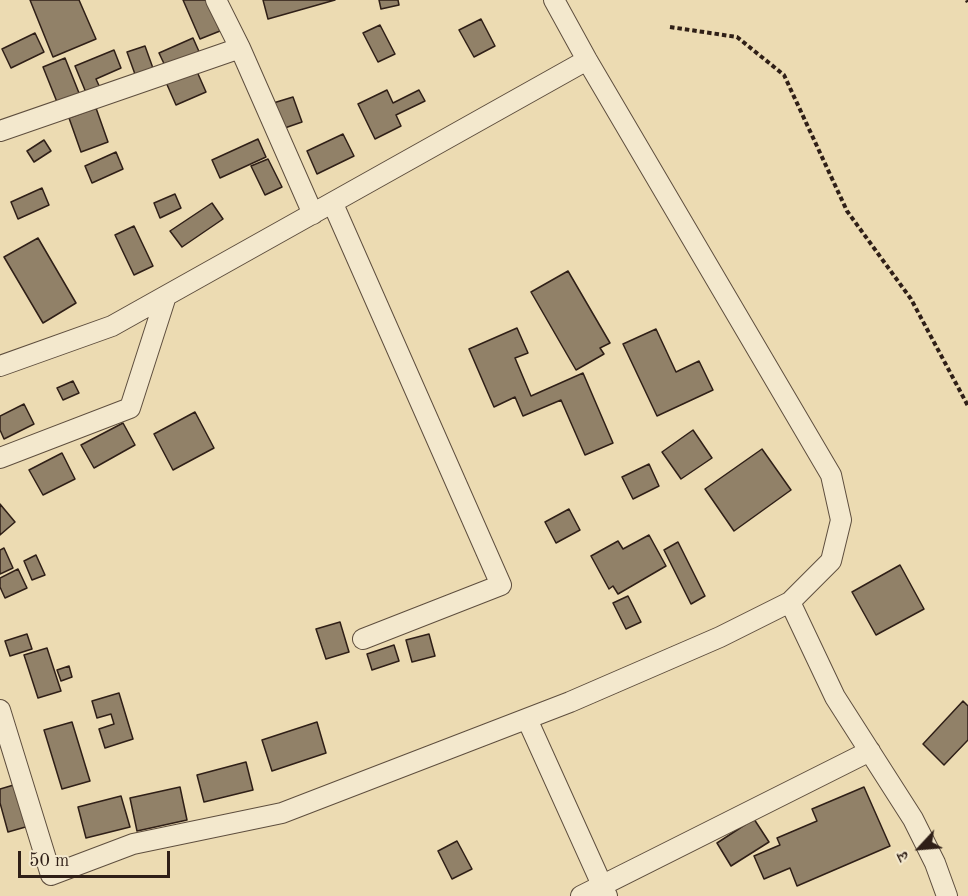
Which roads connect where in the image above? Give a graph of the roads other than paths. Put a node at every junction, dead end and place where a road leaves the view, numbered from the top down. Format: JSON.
{"nodes":[{"id":1,"x":216,"y":0,"type":"edge"},
{"id":2,"x":554,"y":0,"type":"edge"},
{"id":3,"x":240,"y":48,"type":"junction"},
{"id":4,"x":587,"y":60,"type":"junction"},
{"id":5,"x":0,"y":131,"type":"edge"},
{"id":6,"x":333,"y":204,"type":"junction"},
{"id":7,"x":314,"y":213,"type":"junction"},
{"id":8,"x":166,"y":296,"type":"junction"},
{"id":9,"x":0,"y":366,"type":"edge"},
{"id":10,"x":0,"y":458,"type":"edge"},
{"id":11,"x":790,"y":602,"type":"junction"},
{"id":12,"x":363,"y":639,"type":"dead end"},
{"id":13,"x":0,"y":710,"type":"edge"},
{"id":14,"x":527,"y":719,"type":"junction"},
{"id":15,"x":870,"y":751,"type":"junction"},
{"id":16,"x":605,"y":891,"type":"edge"},
{"id":17,"x":581,"y":896,"type":"edge"},
{"id":18,"x":947,"y":896,"type":"edge"}],
"edges":[{"from":1,"to":3,"type":"street"},
{"from":2,"to":4,"type":"street"},
{"from":3,"to":5,"type":"street"},
{"from":3,"to":7,"type":"street"},
{"from":4,"to":6,"type":"street"},
{"from":4,"to":11,"type":"street"},
{"from":6,"to":7,"type":"street"},
{"from":6,"to":12,"type":"street"},
{"from":7,"to":8,"type":"street"},
{"from":8,"to":9,"type":"street"},
{"from":8,"to":10,"type":"street"},
{"from":11,"to":14,"type":"street"},
{"from":11,"to":15,"type":"street"},
{"from":13,"to":14,"type":"street"},
{"from":14,"to":16,"type":"street"},
{"from":15,"to":16,"type":"street"},
{"from":15,"to":18,"type":"street"},
{"from":16,"to":17,"type":"street"}]}
